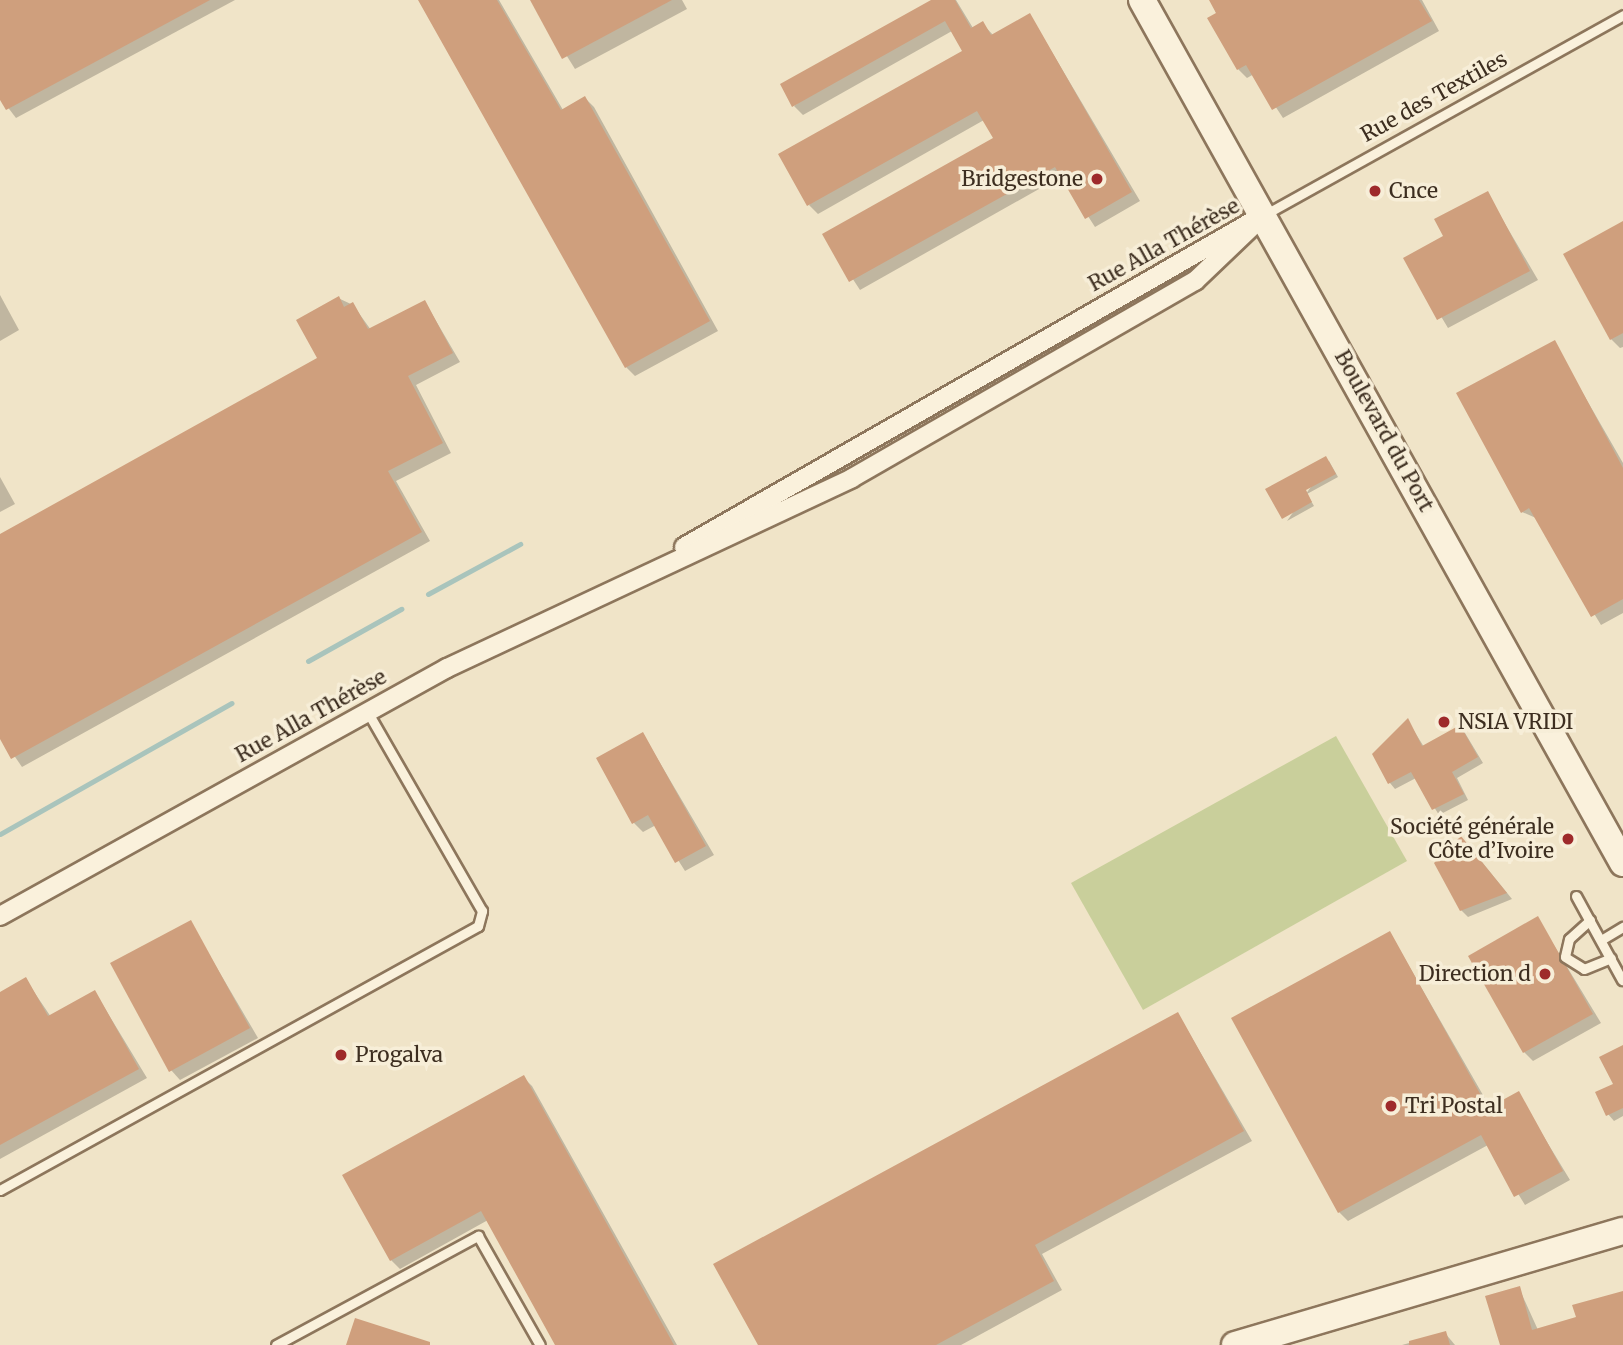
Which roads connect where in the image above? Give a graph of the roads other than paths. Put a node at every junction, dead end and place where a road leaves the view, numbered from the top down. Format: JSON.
{"nodes":[{"id":1,"x":1142,"y":0,"type":"edge"},
{"id":2,"x":1623,"y":15,"type":"edge"},
{"id":3,"x":1264,"y":215,"type":"junction"},
{"id":4,"x":651,"y":568,"type":"junction"},
{"id":5,"x":368,"y":711,"type":"junction"},
{"id":6,"x":1623,"y":863,"type":"edge"},
{"id":7,"x":1576,"y":896,"type":"dead end"},
{"id":8,"x":0,"y":916,"type":"edge"},
{"id":9,"x":1590,"y":920,"type":"junction"},
{"id":10,"x":1623,"y":926,"type":"edge"},
{"id":11,"x":1601,"y":940,"type":"junction"},
{"id":12,"x":1611,"y":958,"type":"junction"},
{"id":13,"x":1622,"y":980,"type":"edge"},
{"id":14,"x":0,"y":1190,"type":"edge"},
{"id":15,"x":1623,"y":1218,"type":"edge"},
{"id":16,"x":1623,"y":1231,"type":"edge"},
{"id":17,"x":1594,"y":1236,"type":"junction"},
{"id":18,"x":1269,"y":1340,"type":"edge"},
{"id":19,"x":276,"y":1345,"type":"edge"},
{"id":20,"x":540,"y":1345,"type":"edge"},
{"id":21,"x":1235,"y":1345,"type":"edge"}],
"edges":[{"from":1,"to":3,"type":"main road","name":"Boulevard du Port"},
{"from":2,"to":3,"type":"lane","name":"Rue des Textiles"},
{"from":3,"to":4,"type":"street","name":"Rue Alla Thérèse"},
{"from":3,"to":4,"type":"street","name":"Rue Alla Thérèse"},
{"from":3,"to":6,"type":"main road","name":"Boulevard du Port"},
{"from":4,"to":5,"type":"street","name":"Rue Alla Thérèse"},
{"from":5,"to":8,"type":"street","name":"Rue Alla Thérèse"},
{"from":5,"to":14,"type":"lane"},
{"from":7,"to":9,"type":"lane"},
{"from":9,"to":11,"type":"lane"},
{"from":9,"to":12,"type":"lane"},
{"from":10,"to":11,"type":"lane"},
{"from":11,"to":12,"type":"lane"},
{"from":12,"to":13,"type":"lane"},
{"from":15,"to":17,"type":"main road"},
{"from":16,"to":17,"type":"main road"},
{"from":17,"to":18,"type":"main road"},
{"from":18,"to":21,"type":"main road"},
{"from":19,"to":20,"type":"lane"}]}
